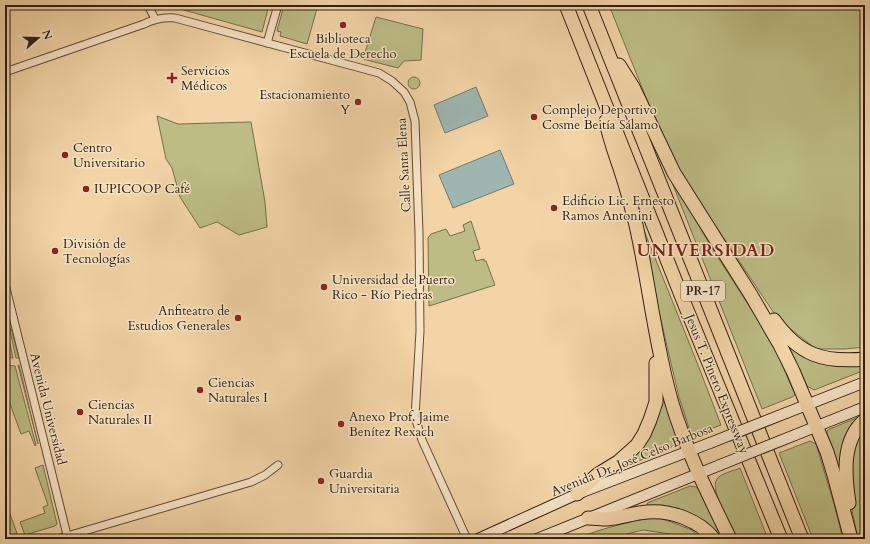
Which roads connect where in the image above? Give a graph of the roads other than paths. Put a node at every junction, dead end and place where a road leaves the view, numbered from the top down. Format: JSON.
{"nodes":[{"id":1,"x":148,"y":5,"type":"edge"},
{"id":2,"x":278,"y":5,"type":"edge"},
{"id":3,"x":566,"y":5,"type":"edge"},
{"id":4,"x":589,"y":5,"type":"edge"},
{"id":5,"x":155,"y":19,"type":"junction"},
{"id":6,"x":267,"y":43,"type":"junction"},
{"id":7,"x":604,"y":43,"type":"junction"},
{"id":8,"x":5,"y":70,"type":"edge"},
{"id":9,"x":597,"y":82,"type":"junction"},
{"id":10,"x":5,"y":284,"type":"edge"},
{"id":11,"x":751,"y":296,"type":"junction"},
{"id":12,"x":656,"y":333,"type":"junction"},
{"id":13,"x":865,"y":359,"type":"edge"},
{"id":14,"x":865,"y":382,"type":"edge"},
{"id":15,"x":807,"y":404,"type":"junction"},
{"id":16,"x":865,"y":407,"type":"edge"},
{"id":17,"x":865,"y":420,"type":"edge"},
{"id":18,"x":816,"y":426,"type":"junction"},
{"id":19,"x":690,"y":450,"type":"junction"},
{"id":20,"x":278,"y":465,"type":"dead end"},
{"id":21,"x":699,"y":474,"type":"junction"},
{"id":22,"x":577,"y":494,"type":"junction"},
{"id":23,"x":588,"y":518,"type":"junction"},
{"id":24,"x":67,"y":537,"type":"edge"},
{"id":25,"x":57,"y":539,"type":"edge"},
{"id":26,"x":467,"y":539,"type":"edge"},
{"id":27,"x":478,"y":539,"type":"edge"},
{"id":28,"x":537,"y":539,"type":"edge"},
{"id":29,"x":714,"y":539,"type":"edge"},
{"id":30,"x":730,"y":539,"type":"edge"},
{"id":31,"x":781,"y":539,"type":"edge"},
{"id":32,"x":802,"y":539,"type":"edge"},
{"id":33,"x":852,"y":539,"type":"edge"}],
"edges":[{"from":1,"to":5,"type":"street"},
{"from":2,"to":6,"type":"street"},
{"from":3,"to":9,"type":"highway","name":"Jesus T. Pinero Expressway","number":"PR-17"},
{"from":4,"to":7,"type":"highway","name":"Jesus T. Pinero Expressway","number":"PR-17"},
{"from":5,"to":6,"type":"street","name":"Calle Santa Elena"},
{"from":5,"to":8,"type":"street","name":"Calle Santa Elena"},
{"from":6,"to":26,"type":"street","name":"Calle Santa Elena"},
{"from":7,"to":11,"type":"highway"},
{"from":7,"to":32,"type":"highway","name":"Jesus T. Pinero Expressway","number":"PR-17"},
{"from":9,"to":12,"type":"highway"},
{"from":9,"to":31,"type":"highway","name":"Jesus T. Pinero Expressway","number":"PR-17"},
{"from":10,"to":24,"type":"street","name":"Avenida Universidad"},
{"from":11,"to":13,"type":"highway"},
{"from":11,"to":15,"type":"highway"},
{"from":12,"to":19,"type":"highway"},
{"from":12,"to":22,"type":"highway"},
{"from":14,"to":15,"type":"main road","name":"Avenida Dr. José Celso Barbosa"},
{"from":15,"to":18,"type":"highway"},
{"from":15,"to":19,"type":"main road","name":"Avenida Dr. José Celso Barbosa","bridge":true},
{"from":16,"to":18,"type":"main road"},
{"from":17,"to":33,"type":"highway"},
{"from":18,"to":21,"type":"main road","bridge":true},
{"from":18,"to":33,"type":"highway"},
{"from":19,"to":21,"type":"highway"},
{"from":19,"to":22,"type":"main road","name":"Avenida Dr. José Celso Barbosa"},
{"from":20,"to":24,"type":"street"},
{"from":21,"to":23,"type":"main road"},
{"from":21,"to":30,"type":"highway"},
{"from":22,"to":27,"type":"main road","name":"Avenida Dr. José Celso Barbosa"},
{"from":23,"to":28,"type":"main road"},
{"from":23,"to":29,"type":"highway"},
{"from":24,"to":25,"type":"street"}]}
